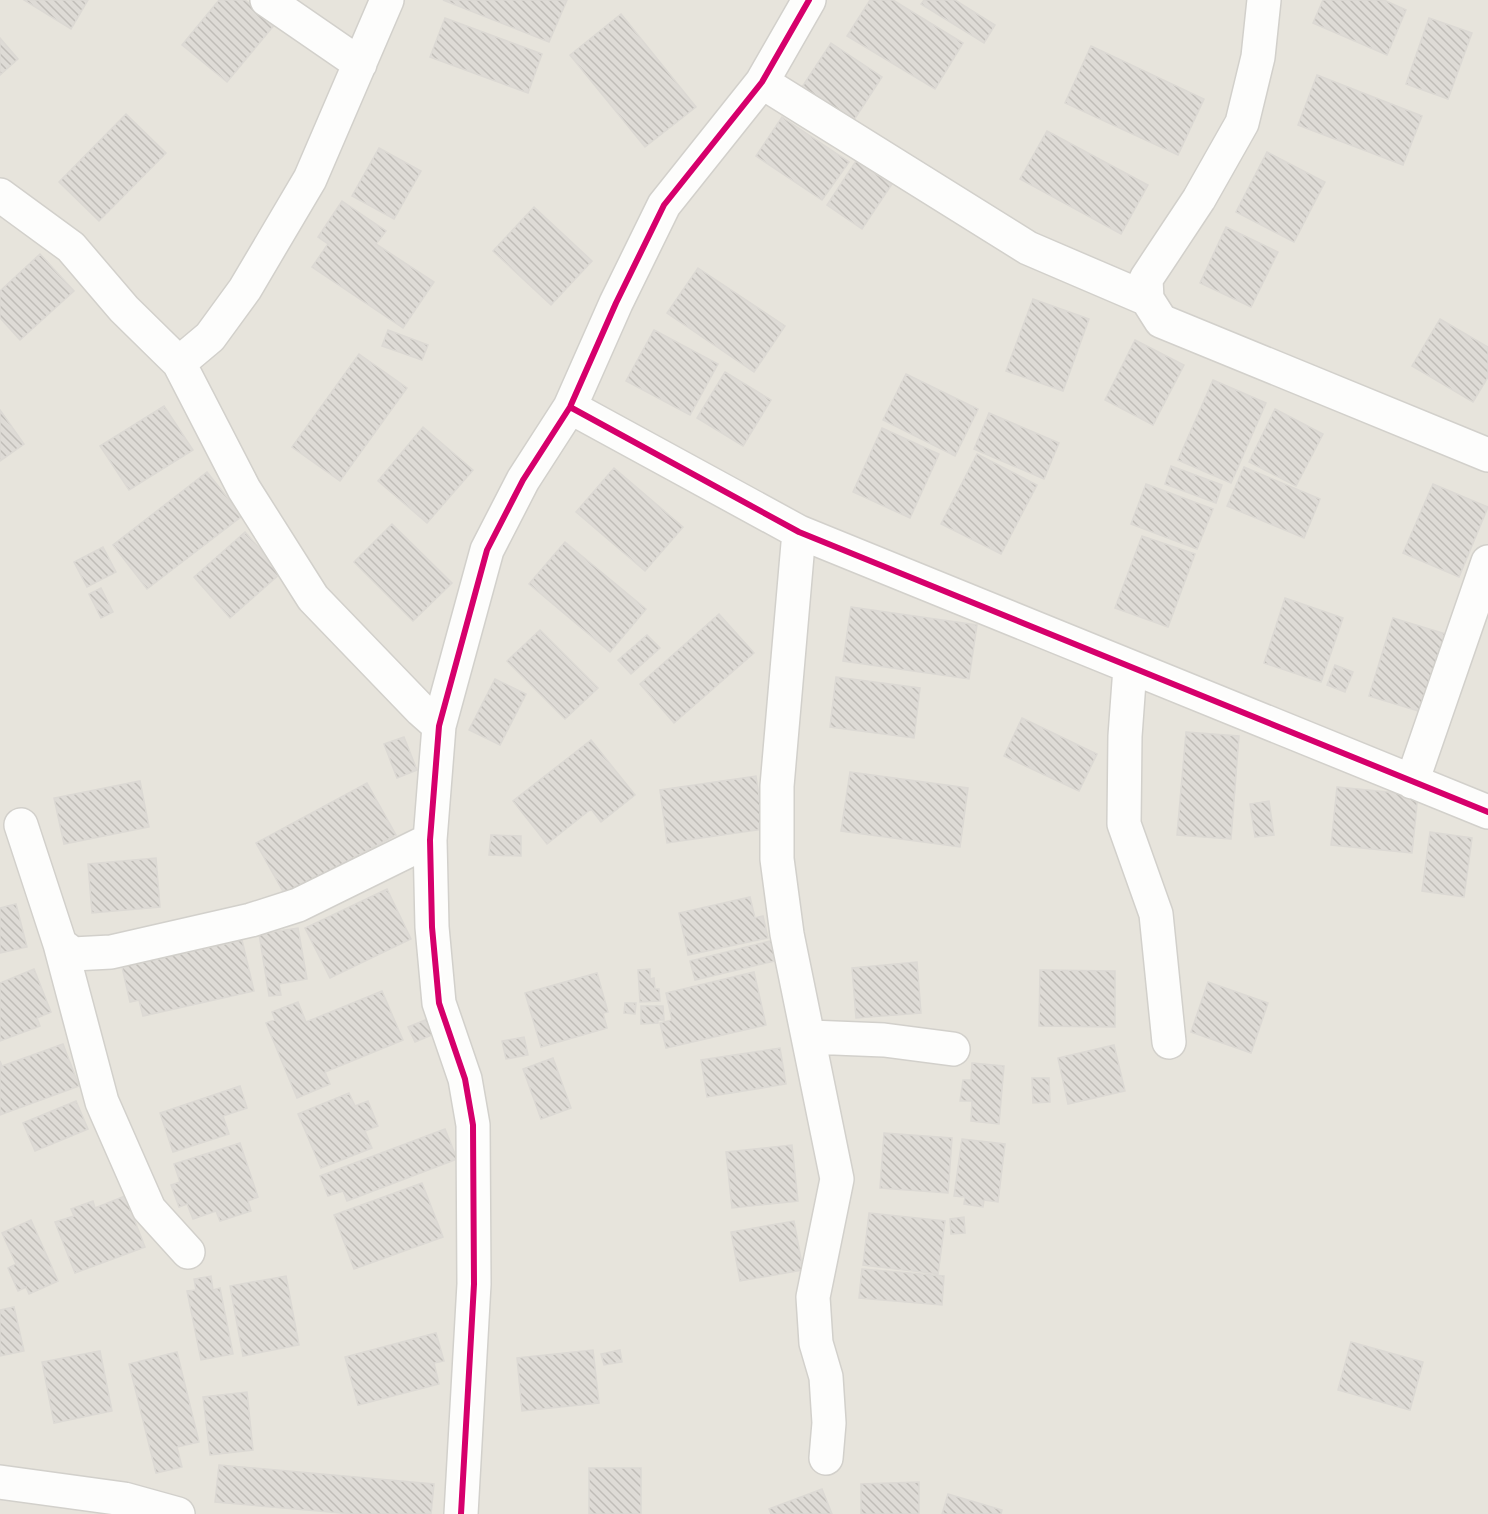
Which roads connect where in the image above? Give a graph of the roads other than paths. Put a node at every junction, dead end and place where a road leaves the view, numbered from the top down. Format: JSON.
{"nodes":[{"id":1,"x":267,"y":0,"type":"edge"},
{"id":2,"x":387,"y":0,"type":"edge"},
{"id":3,"x":809,"y":0,"type":"edge"},
{"id":4,"x":1264,"y":0,"type":"edge"},
{"id":5,"x":360,"y":64,"type":"junction"},
{"id":6,"x":762,"y":82,"type":"junction"},
{"id":7,"x":0,"y":195,"type":"edge"},
{"id":8,"x":1147,"y":299,"type":"junction"},
{"id":9,"x":179,"y":363,"type":"junction"},
{"id":10,"x":570,"y":407,"type":"junction"},
{"id":11,"x":1488,"y":455,"type":"edge"},
{"id":12,"x":800,"y":532,"type":"junction"},
{"id":13,"x":1488,"y":562,"type":"edge"},
{"id":14,"x":1130,"y":668,"type":"junction"},
{"id":15,"x":439,"y":726,"type":"junction"},
{"id":16,"x":1412,"y":782,"type":"junction"},
{"id":17,"x":1488,"y":812,"type":"edge"},
{"id":18,"x":21,"y":825,"type":"dead end"},
{"id":19,"x":430,"y":840,"type":"junction"},
{"id":20,"x":60,"y":944,"type":"junction"},
{"id":21,"x":810,"y":1037,"type":"junction"},
{"id":22,"x":1169,"y":1042,"type":"dead end"},
{"id":23,"x":953,"y":1049,"type":"dead end"},
{"id":24,"x":188,"y":1252,"type":"dead end"},
{"id":25,"x":826,"y":1458,"type":"dead end"},
{"id":26,"x":0,"y":1482,"type":"edge"},
{"id":27,"x":178,"y":1514,"type":"edge"},
{"id":28,"x":461,"y":1514,"type":"edge"}],
"edges":[{"from":1,"to":5,"type":"street"},
{"from":2,"to":5,"type":"street"},
{"from":3,"to":6,"type":"street"},
{"from":4,"to":8,"type":"street"},
{"from":5,"to":9,"type":"street"},
{"from":6,"to":8,"type":"street"},
{"from":6,"to":10,"type":"street"},
{"from":7,"to":9,"type":"street"},
{"from":8,"to":11,"type":"street"},
{"from":9,"to":15,"type":"street"},
{"from":10,"to":12,"type":"street"},
{"from":10,"to":15,"type":"street"},
{"from":12,"to":14,"type":"street"},
{"from":12,"to":21,"type":"street"},
{"from":13,"to":16,"type":"street"},
{"from":14,"to":16,"type":"street"},
{"from":14,"to":22,"type":"street"},
{"from":15,"to":19,"type":"street"},
{"from":16,"to":17,"type":"street"},
{"from":18,"to":20,"type":"street"},
{"from":19,"to":20,"type":"street"},
{"from":19,"to":28,"type":"street"},
{"from":20,"to":24,"type":"street"},
{"from":21,"to":23,"type":"street"},
{"from":21,"to":25,"type":"street"},
{"from":26,"to":27,"type":"street"}]}
